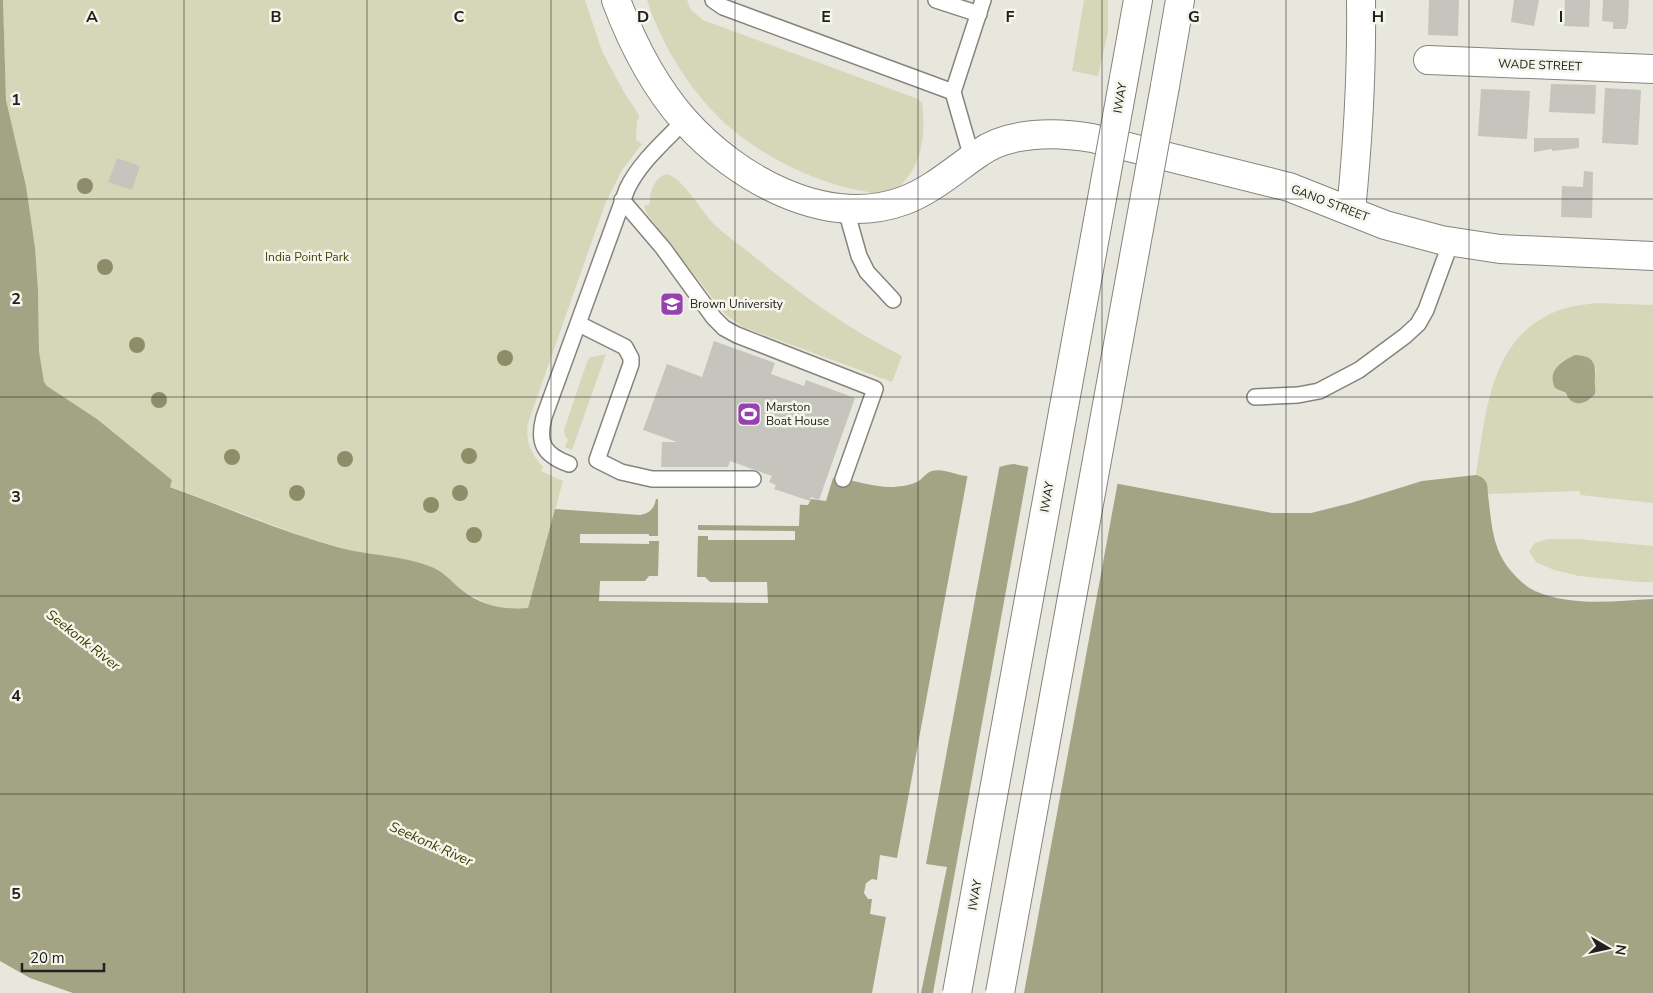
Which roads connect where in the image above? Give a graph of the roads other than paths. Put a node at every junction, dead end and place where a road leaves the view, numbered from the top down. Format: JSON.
{"nodes":[{"id":1,"x":616,"y":0,"type":"edge"},
{"id":2,"x":713,"y":0,"type":"edge"},
{"id":3,"x":936,"y":0,"type":"edge"},
{"id":4,"x":1138,"y":0,"type":"edge"},
{"id":5,"x":1180,"y":0,"type":"edge"},
{"id":6,"x":1361,"y":0,"type":"edge"},
{"id":7,"x":981,"y":7,"type":"edge"},
{"id":8,"x":1428,"y":60,"type":"dead end"},
{"id":9,"x":1653,"y":69,"type":"edge"},
{"id":10,"x":953,"y":92,"type":"junction"},
{"id":11,"x":685,"y":120,"type":"junction"},
{"id":12,"x":972,"y":158,"type":"junction"},
{"id":13,"x":622,"y":200,"type":"junction"},
{"id":14,"x":846,"y":210,"type":"junction"},
{"id":15,"x":1351,"y":211,"type":"junction"},
{"id":16,"x":1451,"y":242,"type":"junction"},
{"id":17,"x":1653,"y":256,"type":"edge"},
{"id":18,"x":893,"y":300,"type":"dead end"},
{"id":19,"x":578,"y":324,"type":"junction"},
{"id":20,"x":1255,"y":397,"type":"dead end"},
{"id":21,"x":569,"y":464,"type":"dead end"},
{"id":22,"x":753,"y":479,"type":"dead end"},
{"id":23,"x":843,"y":479,"type":"dead end"},
{"id":24,"x":957,"y":993,"type":"edge"},
{"id":25,"x":1000,"y":993,"type":"edge"}],
"edges":[{"from":1,"to":11,"type":"main road","name":"GANO STREET"},
{"from":2,"to":10,"type":"lane"},
{"from":3,"to":7,"type":"lane"},
{"from":4,"to":24,"type":"main road","name":"IWAY","bridge":true},
{"from":5,"to":25,"type":"main road","bridge":true},
{"from":6,"to":15,"type":"main road"},
{"from":7,"to":10,"type":"lane"},
{"from":8,"to":9,"type":"main road","name":"WADE STREET"},
{"from":10,"to":12,"type":"lane"},
{"from":11,"to":13,"type":"lane"},
{"from":11,"to":14,"type":"main road","name":"GANO STREET"},
{"from":12,"to":14,"type":"main road","name":"GANO STREET"},
{"from":12,"to":15,"type":"main road","name":"GANO STREET"},
{"from":13,"to":19,"type":"lane"},
{"from":13,"to":23,"type":"lane"},
{"from":14,"to":18,"type":"lane"},
{"from":15,"to":16,"type":"main road","name":"GANO STREET"},
{"from":16,"to":17,"type":"main road","name":"GANO STREET"},
{"from":16,"to":20,"type":"lane"},
{"from":19,"to":21,"type":"lane"},
{"from":19,"to":22,"type":"lane"}]}
